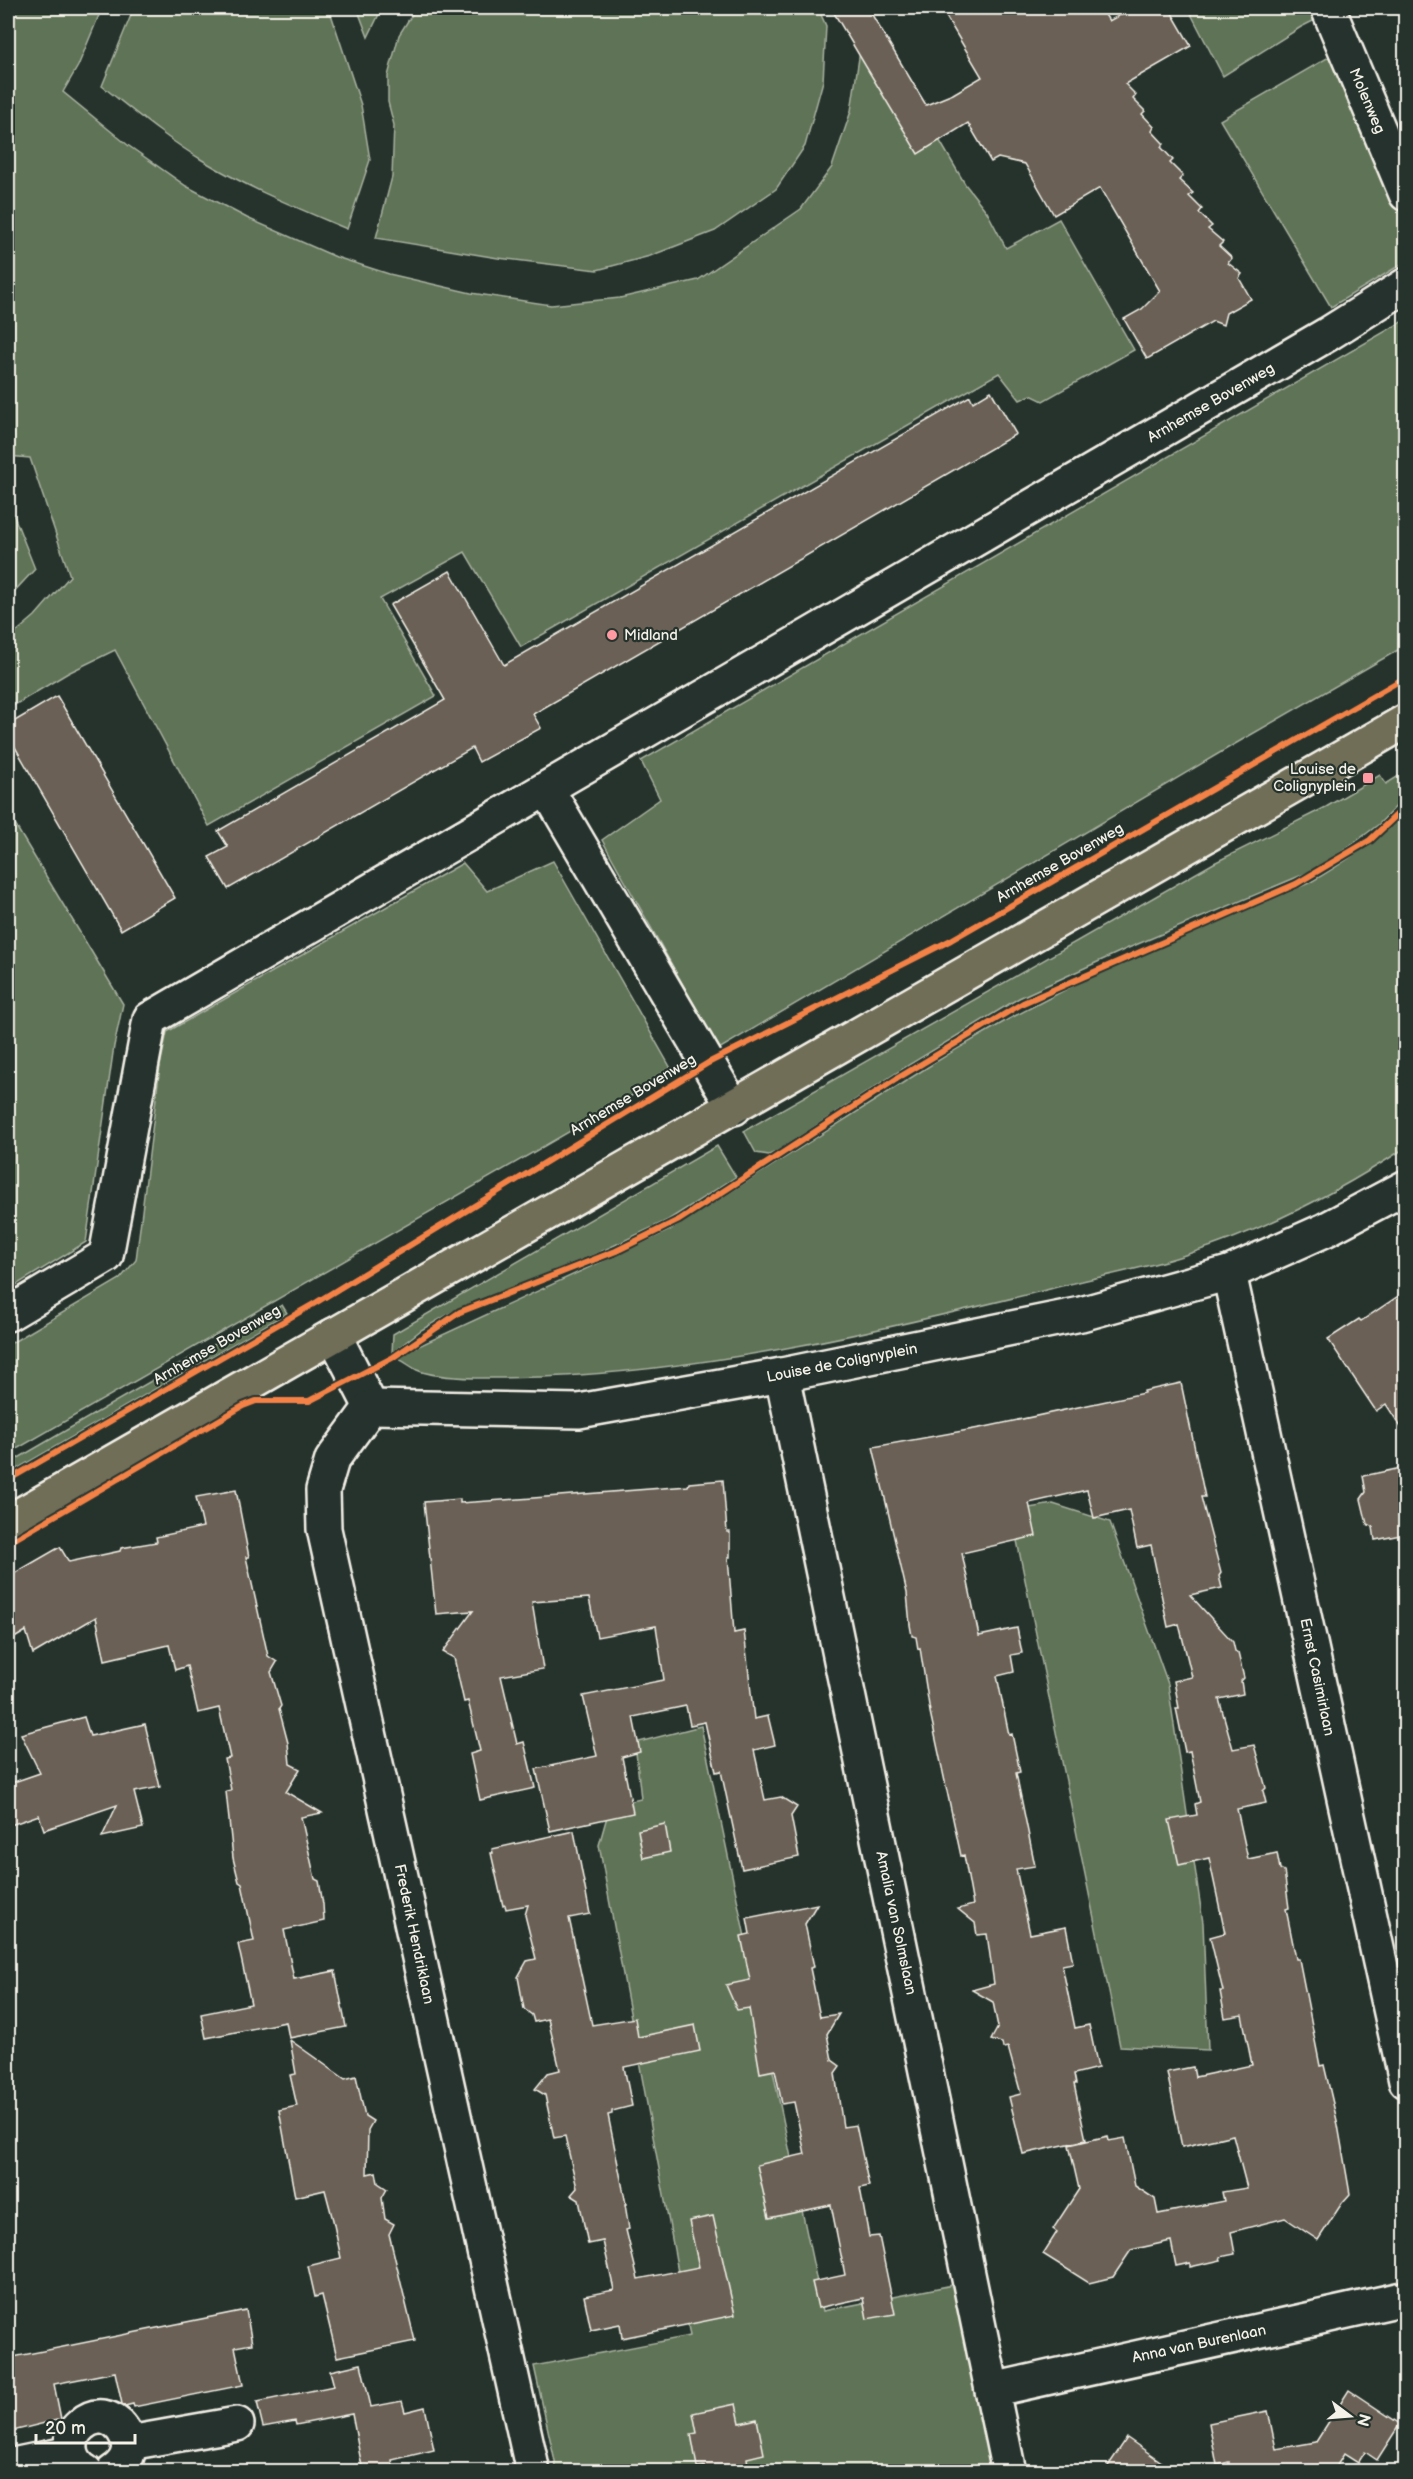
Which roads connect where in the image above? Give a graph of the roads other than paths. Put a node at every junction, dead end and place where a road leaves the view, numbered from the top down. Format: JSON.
{"nodes":[{"id":1,"x":1328,"y":8,"type":"edge"},
{"id":2,"x":1406,"y":194,"type":"edge"},
{"id":3,"x":1406,"y":285,"type":"edge"},
{"id":4,"x":1406,"y":721,"type":"edge"},
{"id":5,"x":547,"y":789,"type":"junction"},
{"id":6,"x":734,"y":1108,"type":"junction"},
{"id":7,"x":1406,"y":1187,"type":"edge"},
{"id":8,"x":1228,"y":1273,"type":"junction"},
{"id":9,"x":8,"y":1314,"type":"edge"},
{"id":10,"x":334,"y":1335,"type":"junction"},
{"id":11,"x":782,"y":1375,"type":"junction"},
{"id":12,"x":370,"y":1407,"type":"junction"},
{"id":13,"x":8,"y":1522,"type":"edge"},
{"id":14,"x":1406,"y":2081,"type":"edge"},
{"id":15,"x":1406,"y":2298,"type":"edge"},
{"id":16,"x":992,"y":2390,"type":"junction"},
{"id":17,"x":237,"y":2424,"type":"dead end"},
{"id":18,"x":129,"y":2443,"type":"junction"},
{"id":19,"x":78,"y":2462,"type":"edge"},
{"id":20,"x":8,"y":2466,"type":"edge"},
{"id":21,"x":113,"y":2472,"type":"edge"},
{"id":22,"x":533,"y":2472,"type":"edge"},
{"id":23,"x":1009,"y":2472,"type":"edge"}],
"edges":[{"from":1,"to":2,"type":"street","name":"Molenweg"},
{"from":3,"to":5,"type":"street","name":"Arnhemse Bovenweg"},
{"from":4,"to":6,"type":"main road"},
{"from":5,"to":6,"type":"street","name":"Arnhemse Bovenweg"},
{"from":5,"to":9,"type":"street","name":"Arnhemse Bovenweg"},
{"from":6,"to":10,"type":"main road"},
{"from":7,"to":8,"type":"street","name":"Louise de Colignyplein"},
{"from":8,"to":11,"type":"street","name":"Louise de Colignyplein"},
{"from":8,"to":14,"type":"street","name":"Ernst Casimirlaan"},
{"from":10,"to":12,"type":"street"},
{"from":10,"to":13,"type":"main road"},
{"from":11,"to":12,"type":"street","name":"Louise de Colignyplein"},
{"from":11,"to":16,"type":"street","name":"Amalia van Solmslaan"},
{"from":12,"to":22,"type":"street","name":"Frederik Hendriklaan"},
{"from":15,"to":16,"type":"street","name":"Anna van Burenlaan"},
{"from":16,"to":23,"type":"street","name":"Amalia van Solmslaan"},
{"from":17,"to":18,"type":"street"},
{"from":18,"to":19,"type":"street"},
{"from":18,"to":21,"type":"street"},
{"from":19,"to":20,"type":"street"}]}
